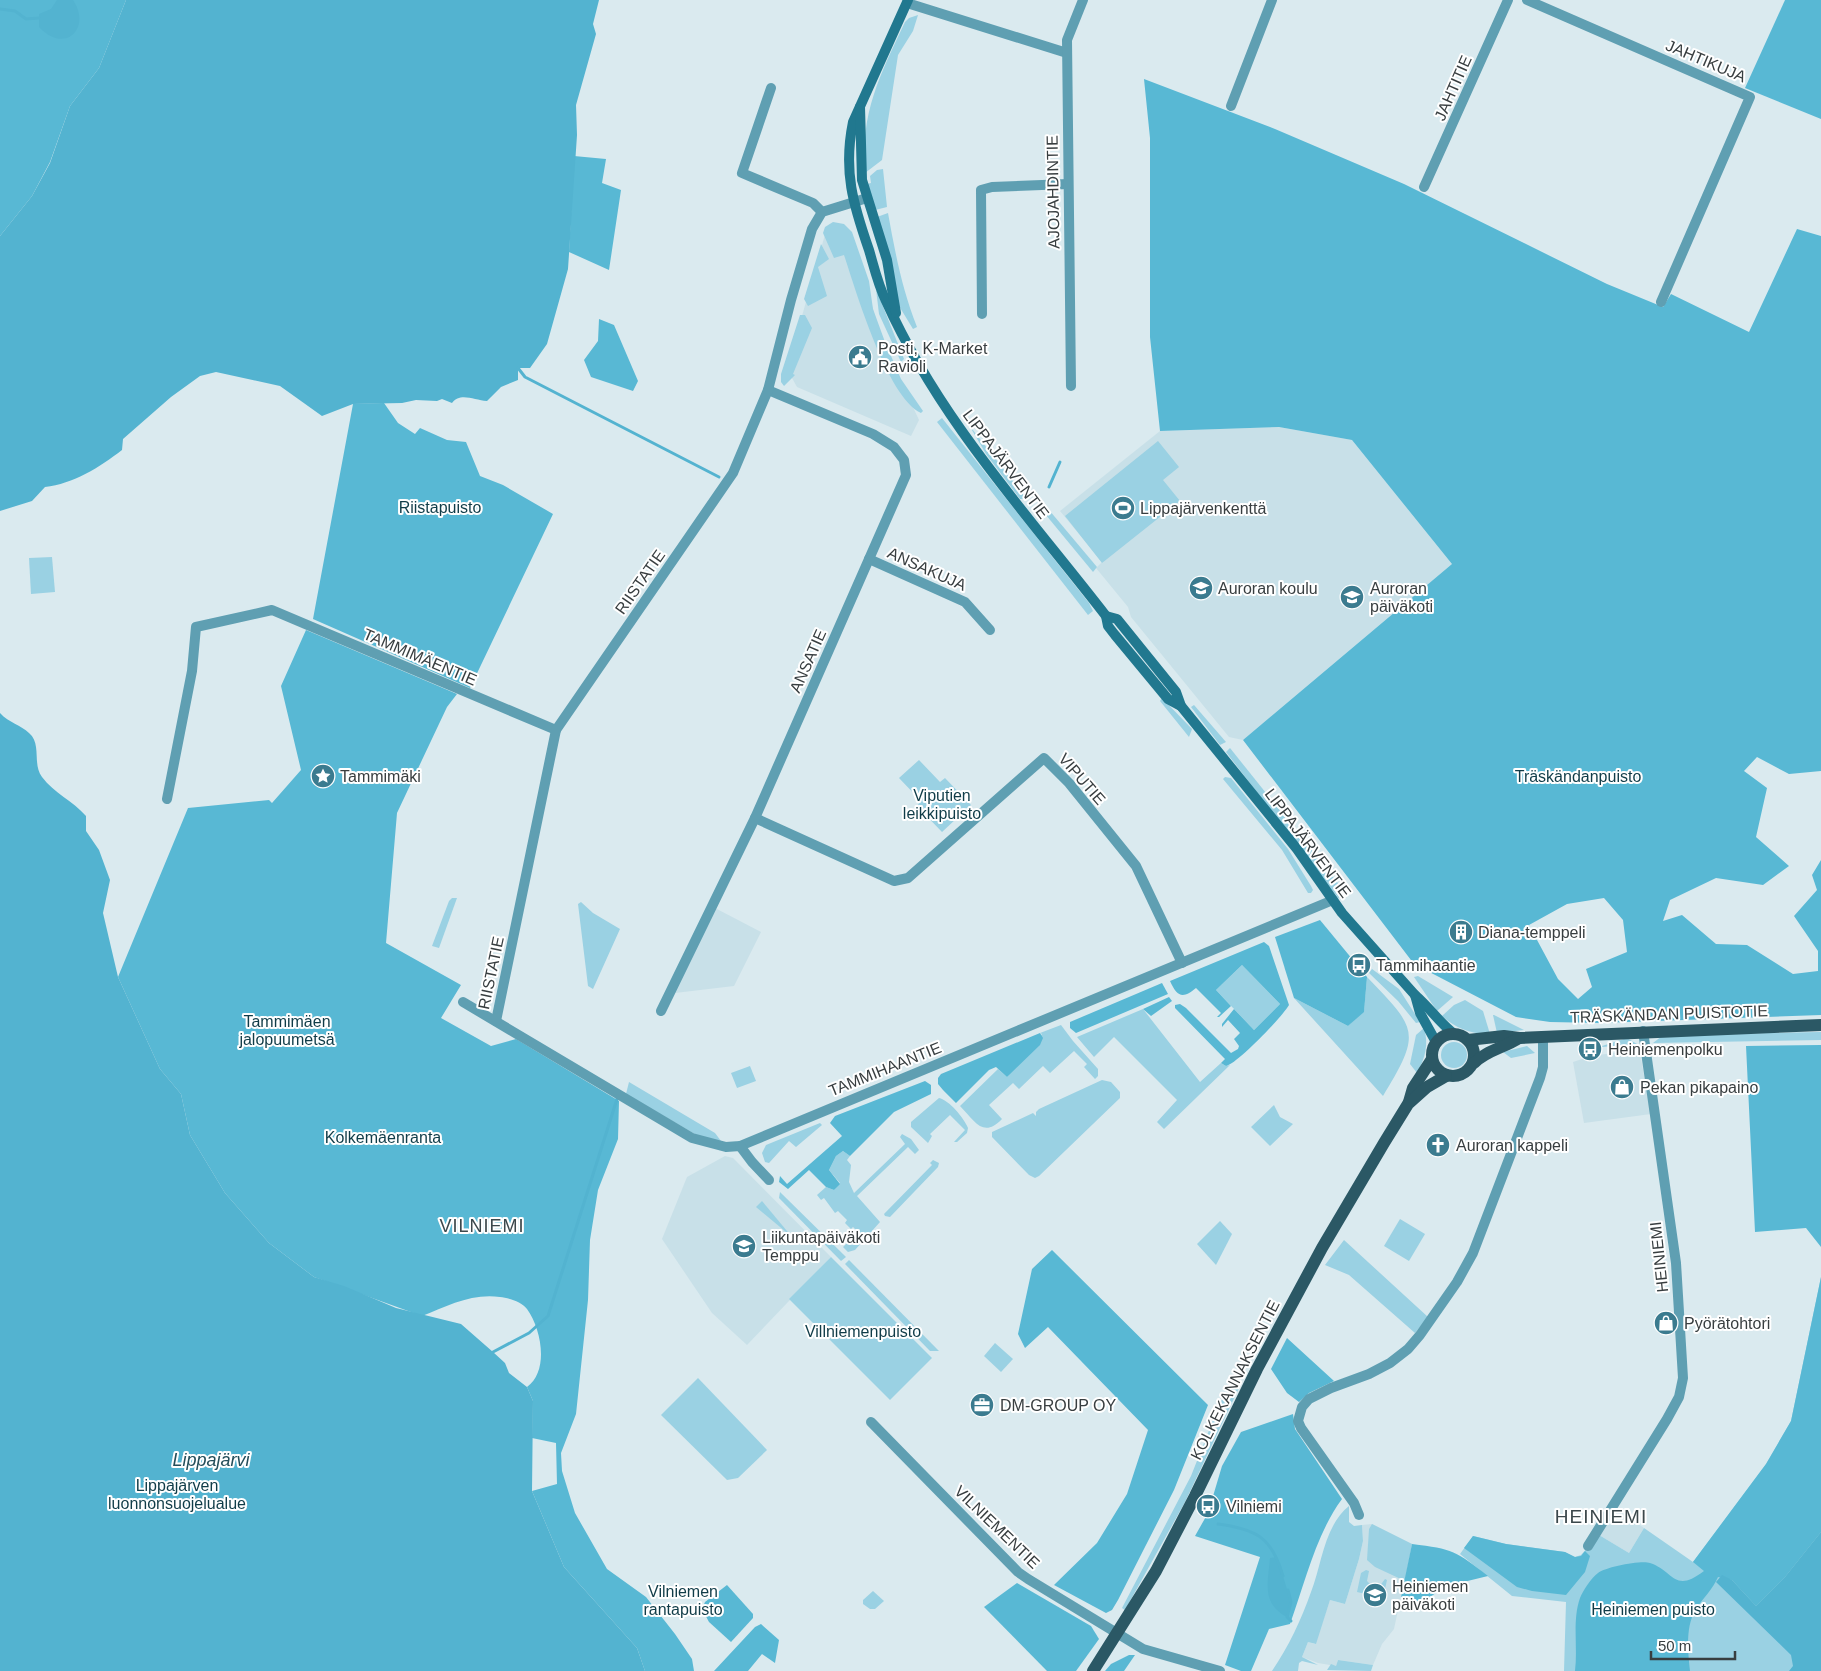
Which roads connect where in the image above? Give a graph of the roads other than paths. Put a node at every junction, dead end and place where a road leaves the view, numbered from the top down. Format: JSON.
{"nodes":[{"id":1,"x":1083,"y":0,"type":"edge"},
{"id":2,"x":1272,"y":0,"type":"edge"},
{"id":3,"x":1508,"y":0,"type":"edge"},
{"id":4,"x":1527,"y":0,"type":"edge"},
{"id":5,"x":907,"y":2,"type":"edge"},
{"id":6,"x":1067,"y":53,"type":"junction"},
{"id":7,"x":771,"y":88,"type":"dead end"},
{"id":8,"x":860,"y":106,"type":"junction"},
{"id":9,"x":1231,"y":106,"type":"dead end"},
{"id":10,"x":1068,"y":184,"type":"junction"},
{"id":11,"x":1424,"y":187,"type":"dead end"},
{"id":12,"x":867,"y":198,"type":"junction"},
{"id":13,"x":853,"y":202,"type":"junction"},
{"id":14,"x":822,"y":212,"type":"junction"},
{"id":15,"x":1661,"y":302,"type":"dead end"},
{"id":16,"x":982,"y":314,"type":"dead end"},
{"id":17,"x":897,"y":321,"type":"junction"},
{"id":18,"x":1070,"y":386,"type":"dead end"},
{"id":19,"x":768,"y":390,"type":"junction"},
{"id":20,"x":869,"y":559,"type":"junction"},
{"id":21,"x":990,"y":630,"type":"dead end"},
{"id":22,"x":556,"y":730,"type":"junction"},
{"id":23,"x":167,"y":799,"type":"dead end"},
{"id":24,"x":755,"y":818,"type":"junction"},
{"id":25,"x":1333,"y":900,"type":"junction"},
{"id":26,"x":1182,"y":963,"type":"junction"},
{"id":27,"x":1415,"y":996,"type":"junction"},
{"id":28,"x":463,"y":1002,"type":"dead end"},
{"id":29,"x":662,"y":1011,"type":"dead end"},
{"id":30,"x":496,"y":1021,"type":"junction"},
{"id":31,"x":1821,"y":1025,"type":"edge"},
{"id":32,"x":1643,"y":1031,"type":"junction"},
{"id":33,"x":1453,"y":1034,"type":"junction"},
{"id":34,"x":1543,"y":1036,"type":"junction"},
{"id":35,"x":1519,"y":1038,"type":"junction"},
{"id":36,"x":1468,"y":1040,"type":"junction"},
{"id":37,"x":1436,"y":1042,"type":"junction"},
{"id":38,"x":1432,"y":1059,"type":"junction"},
{"id":39,"x":1474,"y":1062,"type":"junction"},
{"id":40,"x":1446,"y":1076,"type":"junction"},
{"id":41,"x":1408,"y":1104,"type":"junction"},
{"id":42,"x":740,"y":1146,"type":"junction"},
{"id":43,"x":769,"y":1180,"type":"dead end"},
{"id":44,"x":871,"y":1422,"type":"dead end"},
{"id":45,"x":1359,"y":1515,"type":"dead end"},
{"id":46,"x":1588,"y":1546,"type":"dead end"},
{"id":47,"x":1118,"y":1634,"type":"junction"},
{"id":48,"x":1093,"y":1671,"type":"edge"},
{"id":49,"x":1220,"y":1671,"type":"edge"}],
"edges":[{"from":1,"to":6,"type":"street","name":"AJOJAHDINTIE"},
{"from":2,"to":9,"type":"street"},
{"from":3,"to":11,"type":"street","name":"JAHTITIE"},
{"from":4,"to":15,"type":"street","name":"JAHTIKUJA"},
{"from":5,"to":6,"type":"street"},
{"from":5,"to":8,"type":"main road","name":"LIPPAJÄRVENTIE"},
{"from":6,"to":10,"type":"street","name":"AJOJAHDINTIE"},
{"from":7,"to":14,"type":"street"},
{"from":8,"to":12,"type":"main road","name":"LIPPAJÄRVENTIE"},
{"from":8,"to":13,"type":"main road","name":"LIPPAJÄRVENTIE"},
{"from":10,"to":16,"type":"street"},
{"from":10,"to":18,"type":"street","name":"AJOJAHDINTIE"},
{"from":12,"to":13,"type":"street"},
{"from":12,"to":17,"type":"main road","name":"LIPPAJÄRVENTIE"},
{"from":13,"to":14,"type":"street"},
{"from":13,"to":17,"type":"main road","name":"LIPPAJÄRVENTIE"},
{"from":14,"to":19,"type":"street","name":"RIISTATIE"},
{"from":17,"to":25,"type":"main road","name":"LIPPAJÄRVENTIE"},
{"from":19,"to":20,"type":"street","name":"ANSATIE"},
{"from":19,"to":22,"type":"street","name":"RIISTATIE"},
{"from":20,"to":21,"type":"street","name":"ANSAKUJA"},
{"from":20,"to":24,"type":"street","name":"ANSATIE"},
{"from":22,"to":23,"type":"street","name":"TAMMIMÄENTIE"},
{"from":22,"to":30,"type":"street","name":"RIISTATIE"},
{"from":24,"to":26,"type":"street","name":"VIPUTIE"},
{"from":24,"to":29,"type":"street","name":"ANSATIE"},
{"from":25,"to":26,"type":"street","name":"TAMMIHAANTIE"},
{"from":25,"to":27,"type":"main road","name":"LIPPAJÄRVENTIE"},
{"from":26,"to":42,"type":"street","name":"TAMMIHAANTIE"},
{"from":27,"to":33,"type":"main road","name":"LIPPAJÄRVENTIE"},
{"from":27,"to":37,"type":"main road","name":"LIPPAJÄRVENTIE"},
{"from":28,"to":30,"type":"street","name":"TAMMIHAANTIE"},
{"from":30,"to":42,"type":"street","name":"TAMMIHAANTIE"},
{"from":31,"to":32,"type":"main road","name":"TRÄSKÄNDAN PUISTOTIE"},
{"from":32,"to":34,"type":"main road","name":"TRÄSKÄNDAN PUISTOTIE"},
{"from":32,"to":46,"type":"street","name":"HEINIEMI"},
{"from":33,"to":36,"type":"main road"},
{"from":33,"to":37,"type":"main road"},
{"from":34,"to":35,"type":"main road","name":"TRÄSKÄNDAN PUISTOTIE"},
{"from":34,"to":45,"type":"street"},
{"from":35,"to":36,"type":"main road","name":"TRÄSKÄNDAN PUISTOTIE"},
{"from":35,"to":39,"type":"main road","name":"TRÄSKÄNDAN PUISTOTIE"},
{"from":36,"to":39,"type":"main road"},
{"from":37,"to":38,"type":"main road"},
{"from":38,"to":40,"type":"main road"},
{"from":38,"to":41,"type":"main road","name":"KOLKEKANNAKSENTIE"},
{"from":39,"to":40,"type":"main road"},
{"from":40,"to":41,"type":"main road","name":"KOLKEKANNAKSENTIE"},
{"from":41,"to":47,"type":"main road","name":"KOLKEKANNAKSENTIE"},
{"from":42,"to":43,"type":"street"},
{"from":44,"to":47,"type":"street","name":"VILNIEMENTIE"},
{"from":47,"to":48,"type":"main road","name":"KOLKEKANNAKSENTIE"},
{"from":47,"to":49,"type":"street","name":"VILNIEMENTIE"}]}
